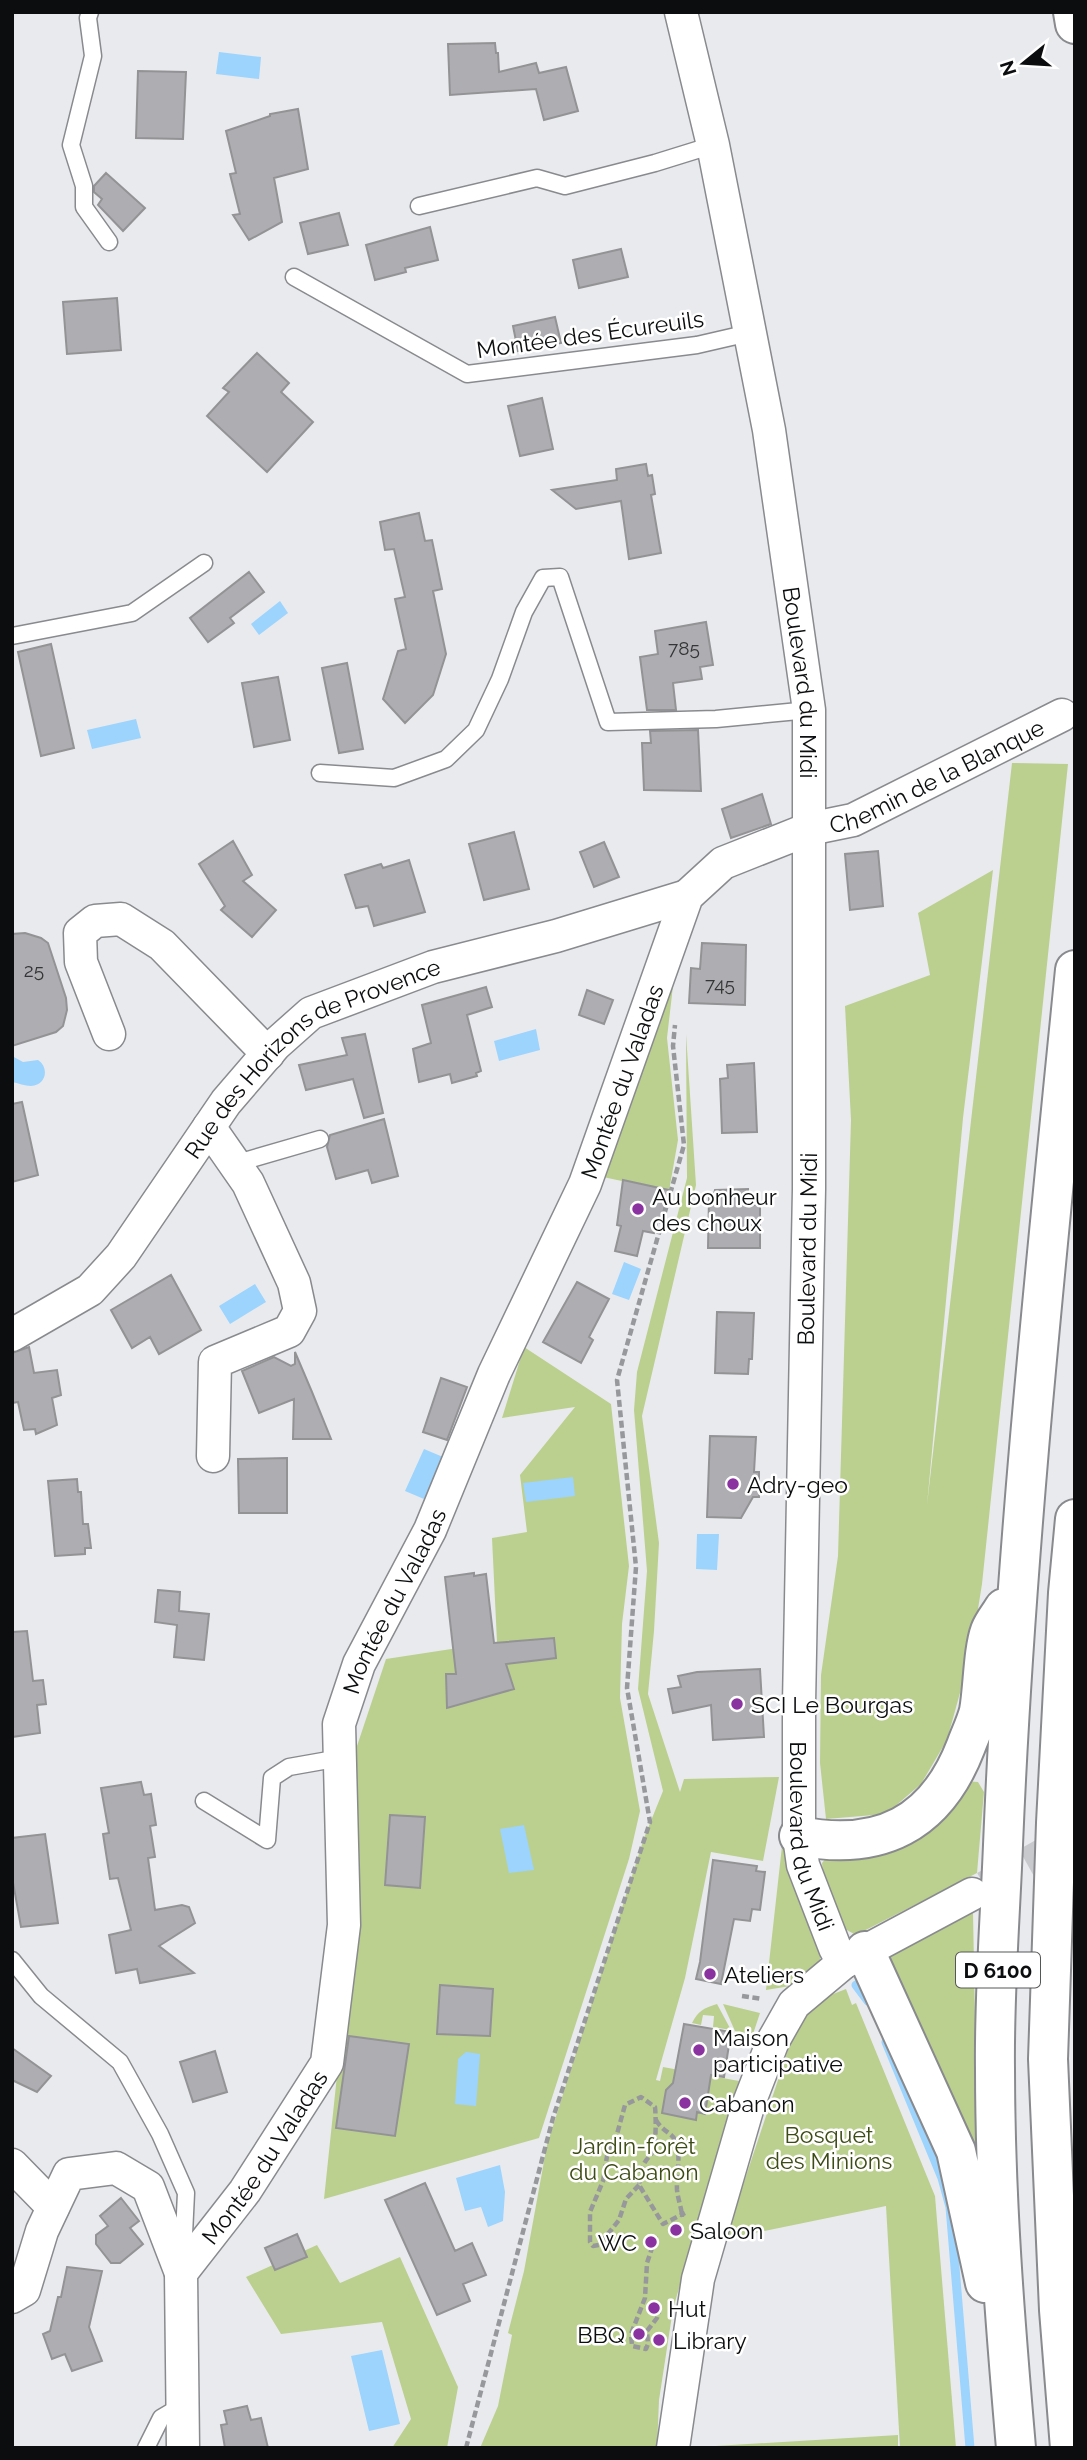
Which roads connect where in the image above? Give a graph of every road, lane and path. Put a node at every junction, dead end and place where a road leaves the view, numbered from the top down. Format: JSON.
{"nodes":[{"id":1,"x":90,"y":12,"type":"edge"},
{"id":2,"x":681,"y":12,"type":"edge"},
{"id":3,"x":1073,"y":12,"type":"edge"},
{"id":4,"x":1075,"y":24,"type":"edge"},
{"id":5,"x":713,"y":145,"type":"junction"},
{"id":6,"x":419,"y":206,"type":"dead end"},
{"id":7,"x":110,"y":242,"type":"dead end"},
{"id":8,"x":294,"y":277,"type":"dead end"},
{"id":9,"x":749,"y":333,"type":"junction"},
{"id":10,"x":204,"y":563,"type":"dead end"},
{"id":11,"x":12,"y":636,"type":"edge"},
{"id":12,"x":809,"y":710,"type":"junction"},
{"id":13,"x":1062,"y":715,"type":"dead end"},
{"id":14,"x":320,"y":773,"type":"dead end"},
{"id":15,"x":809,"y":829,"type":"junction"},
{"id":16,"x":687,"y":895,"type":"junction"},
{"id":17,"x":1075,"y":970,"type":"edge"},
{"id":18,"x":676,"y":1019,"type":"dead end"},
{"id":19,"x":109,"y":1034,"type":"dead end"},
{"id":20,"x":268,"y":1054,"type":"junction"},
{"id":21,"x":209,"y":1127,"type":"junction"},
{"id":22,"x":320,"y":1139,"type":"dead end"},
{"id":23,"x":234,"y":1164,"type":"junction"},
{"id":24,"x":12,"y":1335,"type":"edge"},
{"id":25,"x":213,"y":1456,"type":"dead end"},
{"id":26,"x":1075,"y":1519,"type":"edge"},
{"id":27,"x":1018,"y":1585,"type":"junction"},
{"id":28,"x":340,"y":1758,"type":"junction"},
{"id":29,"x":204,"y":1801,"type":"dead end"},
{"id":30,"x":799,"y":1836,"type":"junction"},
{"id":31,"x":972,"y":1894,"type":"tunnel mouth"},
{"id":32,"x":854,"y":1957,"type":"junction"},
{"id":33,"x":12,"y":1960,"type":"edge"},
{"id":34,"x":1075,"y":2071,"type":"edge"},
{"id":35,"x":656,"y":2120,"type":"junction"},
{"id":36,"x":12,"y":2165,"type":"edge"},
{"id":37,"x":639,"y":2185,"type":"junction"},
{"id":38,"x":53,"y":2207,"type":"junction"},
{"id":39,"x":690,"y":2208,"type":"dead end"},
{"id":40,"x":684,"y":2215,"type":"junction"},
{"id":41,"x":656,"y":2236,"type":"dead end"},
{"id":42,"x":181,"y":2273,"type":"junction"},
{"id":43,"x":12,"y":2297,"type":"edge"},
{"id":44,"x":648,"y":2340,"type":"dead end"},
{"id":45,"x":1008,"y":2355,"type":"junction"},
{"id":46,"x":183,"y":2405,"type":"junction"},
{"id":47,"x":1070,"y":2447,"type":"edge"},
{"id":48,"x":146,"y":2448,"type":"edge"},
{"id":49,"x":183,"y":2448,"type":"edge"},
{"id":50,"x":466,"y":2448,"type":"edge"},
{"id":51,"x":673,"y":2448,"type":"edge"},
{"id":52,"x":1016,"y":2448,"type":"edge"}],
"edges":[{"from":1,"to":7,"type":"lane"},
{"from":2,"to":5,"type":"street","name":"Boulevard du Midi"},
{"from":3,"to":4,"type":"main road"},
{"from":5,"to":6,"type":"lane"},
{"from":5,"to":9,"type":"street","name":"Boulevard du Midi"},
{"from":8,"to":9,"type":"lane","name":"Montée des Écureuils"},
{"from":9,"to":12,"type":"street","name":"Boulevard du Midi"},
{"from":10,"to":11,"type":"lane"},
{"from":12,"to":14,"type":"lane"},
{"from":12,"to":15,"type":"street","name":"Boulevard du Midi"},
{"from":13,"to":15,"type":"street","name":"Chemin de la Blanque"},
{"from":15,"to":16,"type":"street","name":"Montée du Valadas"},
{"from":15,"to":30,"type":"street","name":"Boulevard du Midi"},
{"from":16,"to":20,"type":"street","name":"Rue des Horizons de Provence"},
{"from":16,"to":28,"type":"street","name":"Montée du Valadas"},
{"from":17,"to":27,"type":"main road","number":"D 6100"},
{"from":18,"to":50,"type":"path"},
{"from":19,"to":20,"type":"street"},
{"from":20,"to":21,"type":"street","name":"Rue des Horizons de Provence"},
{"from":21,"to":23,"type":"street"},
{"from":21,"to":24,"type":"street","name":"Rue des Horizons de Provence"},
{"from":22,"to":23,"type":"lane"},
{"from":23,"to":25,"type":"street"},
{"from":26,"to":47,"type":"main road","number":"D 6100"},
{"from":27,"to":30,"type":"main road"},
{"from":27,"to":45,"type":"main road","number":"D 6100"},
{"from":28,"to":29,"type":"lane"},
{"from":28,"to":42,"type":"street","name":"Montée du Valadas"},
{"from":30,"to":32,"type":"street","name":"Boulevard du Midi"},
{"from":31,"to":32,"type":"street"},
{"from":32,"to":45,"type":"main road"},
{"from":32,"to":51,"type":"street"},
{"from":33,"to":42,"type":"lane"},
{"from":34,"to":47,"type":"main road"},
{"from":35,"to":37,"type":"path"},
{"from":35,"to":37,"type":"path"},
{"from":35,"to":40,"type":"path"},
{"from":36,"to":38,"type":"street"},
{"from":37,"to":40,"type":"path"},
{"from":38,"to":42,"type":"street"},
{"from":38,"to":43,"type":"street"},
{"from":39,"to":40,"type":"path"},
{"from":41,"to":44,"type":"path"},
{"from":42,"to":46,"type":"street"},
{"from":45,"to":52,"type":"main road","number":"D 6100"},
{"from":46,"to":48,"type":"lane"},
{"from":46,"to":49,"type":"street"}]}
